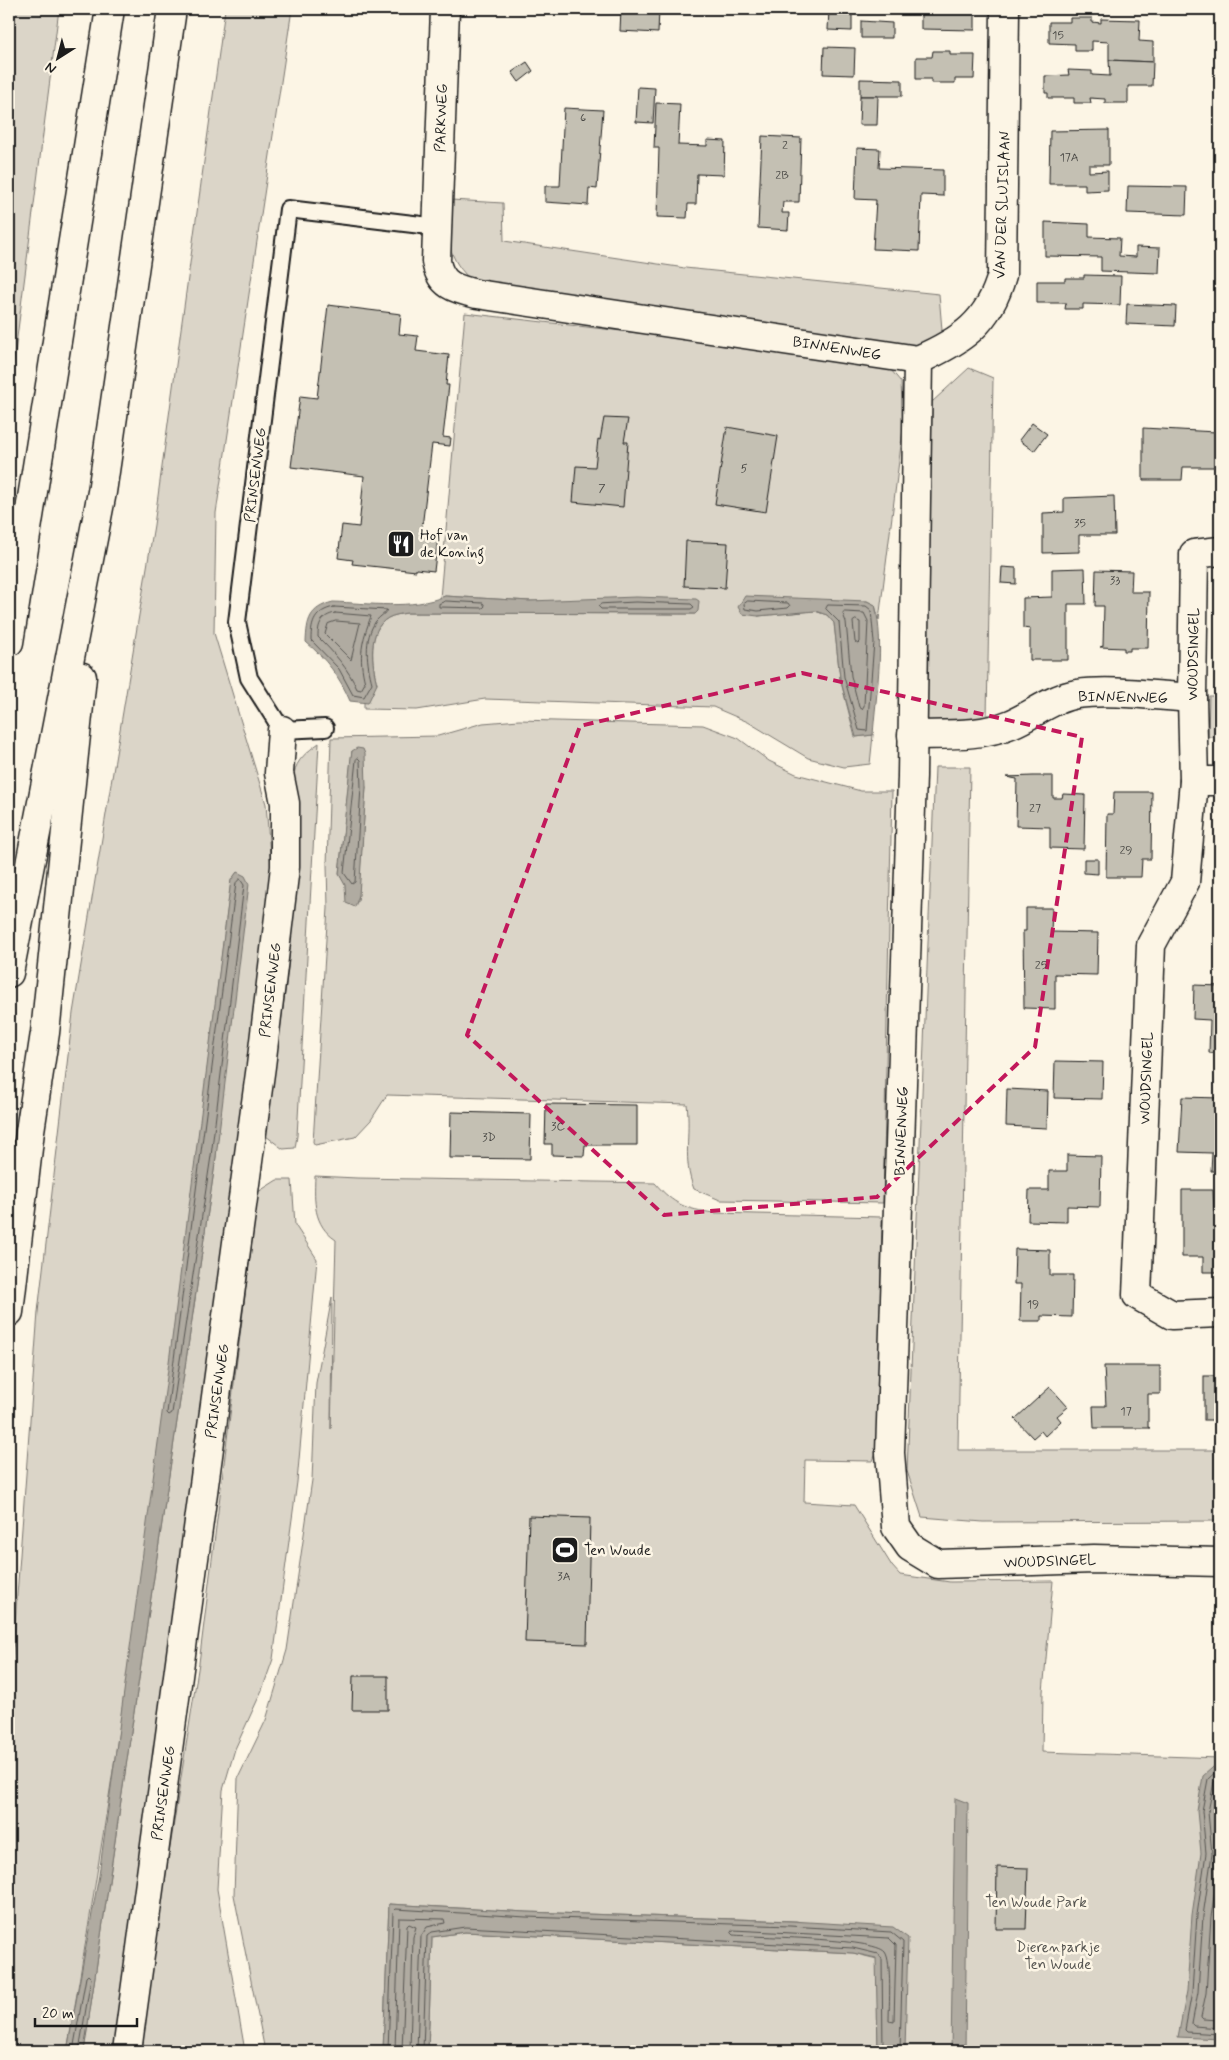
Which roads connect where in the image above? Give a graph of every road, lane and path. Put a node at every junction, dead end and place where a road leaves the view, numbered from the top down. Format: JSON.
{"nodes":[{"id":1,"x":110,"y":9,"type":"edge"},
{"id":2,"x":172,"y":9,"type":"edge"},
{"id":3,"x":445,"y":9,"type":"edge"},
{"id":4,"x":1006,"y":9,"type":"edge"},
{"id":5,"x":438,"y":227,"type":"junction"},
{"id":6,"x":918,"y":360,"type":"junction"},
{"id":7,"x":102,"y":492,"type":"junction"},
{"id":8,"x":1220,"y":552,"type":"edge"},
{"id":9,"x":12,"y":619,"type":"edge"},
{"id":10,"x":9,"y":642,"type":"edge"},
{"id":11,"x":1192,"y":698,"type":"junction"},
{"id":12,"x":325,"y":728,"type":"dead end"},
{"id":13,"x":282,"y":730,"type":"junction"},
{"id":14,"x":912,"y":735,"type":"junction"},
{"id":15,"x":1207,"y":781,"type":"edge"},
{"id":16,"x":9,"y":973,"type":"edge"},
{"id":17,"x":9,"y":1312,"type":"edge"},
{"id":18,"x":1220,"y":1313,"type":"edge"},
{"id":19,"x":896,"y":1527,"type":"joint"},
{"id":20,"x":1220,"y":1562,"type":"edge"},
{"id":21,"x":127,"y":2051,"type":"edge"}],
"edges":[{"from":1,"to":9,"type":"main road"},
{"from":2,"to":7,"type":"main road"},
{"from":3,"to":5,"type":"main road","name":"PARKWEG"},
{"from":4,"to":6,"type":"main road","name":"VAN DER SLUISLAAN"},
{"from":5,"to":6,"type":"main road","name":"BINNENWEG"},
{"from":5,"to":13,"type":"lane","name":"PRINSENWEG"},
{"from":6,"to":14,"type":"main road","name":"BINNENWEG"},
{"from":7,"to":16,"type":"main road"},
{"from":7,"to":17,"type":"main road"},
{"from":8,"to":11,"type":"main road","name":"WOUDSINGEL"},
{"from":9,"to":10,"type":"main road"},
{"from":11,"to":14,"type":"main road","name":"BINNENWEG"},
{"from":11,"to":15,"type":"main road","name":"WOUDSINGEL"},
{"from":12,"to":13,"type":"lane"},
{"from":13,"to":21,"type":"main road","name":"PRINSENWEG"},
{"from":14,"to":19,"type":"main road","name":"BINNENWEG"},
{"from":15,"to":18,"type":"main road","name":"WOUDSINGEL"},
{"from":19,"to":20,"type":"main road","name":"WOUDSINGEL"}]}
